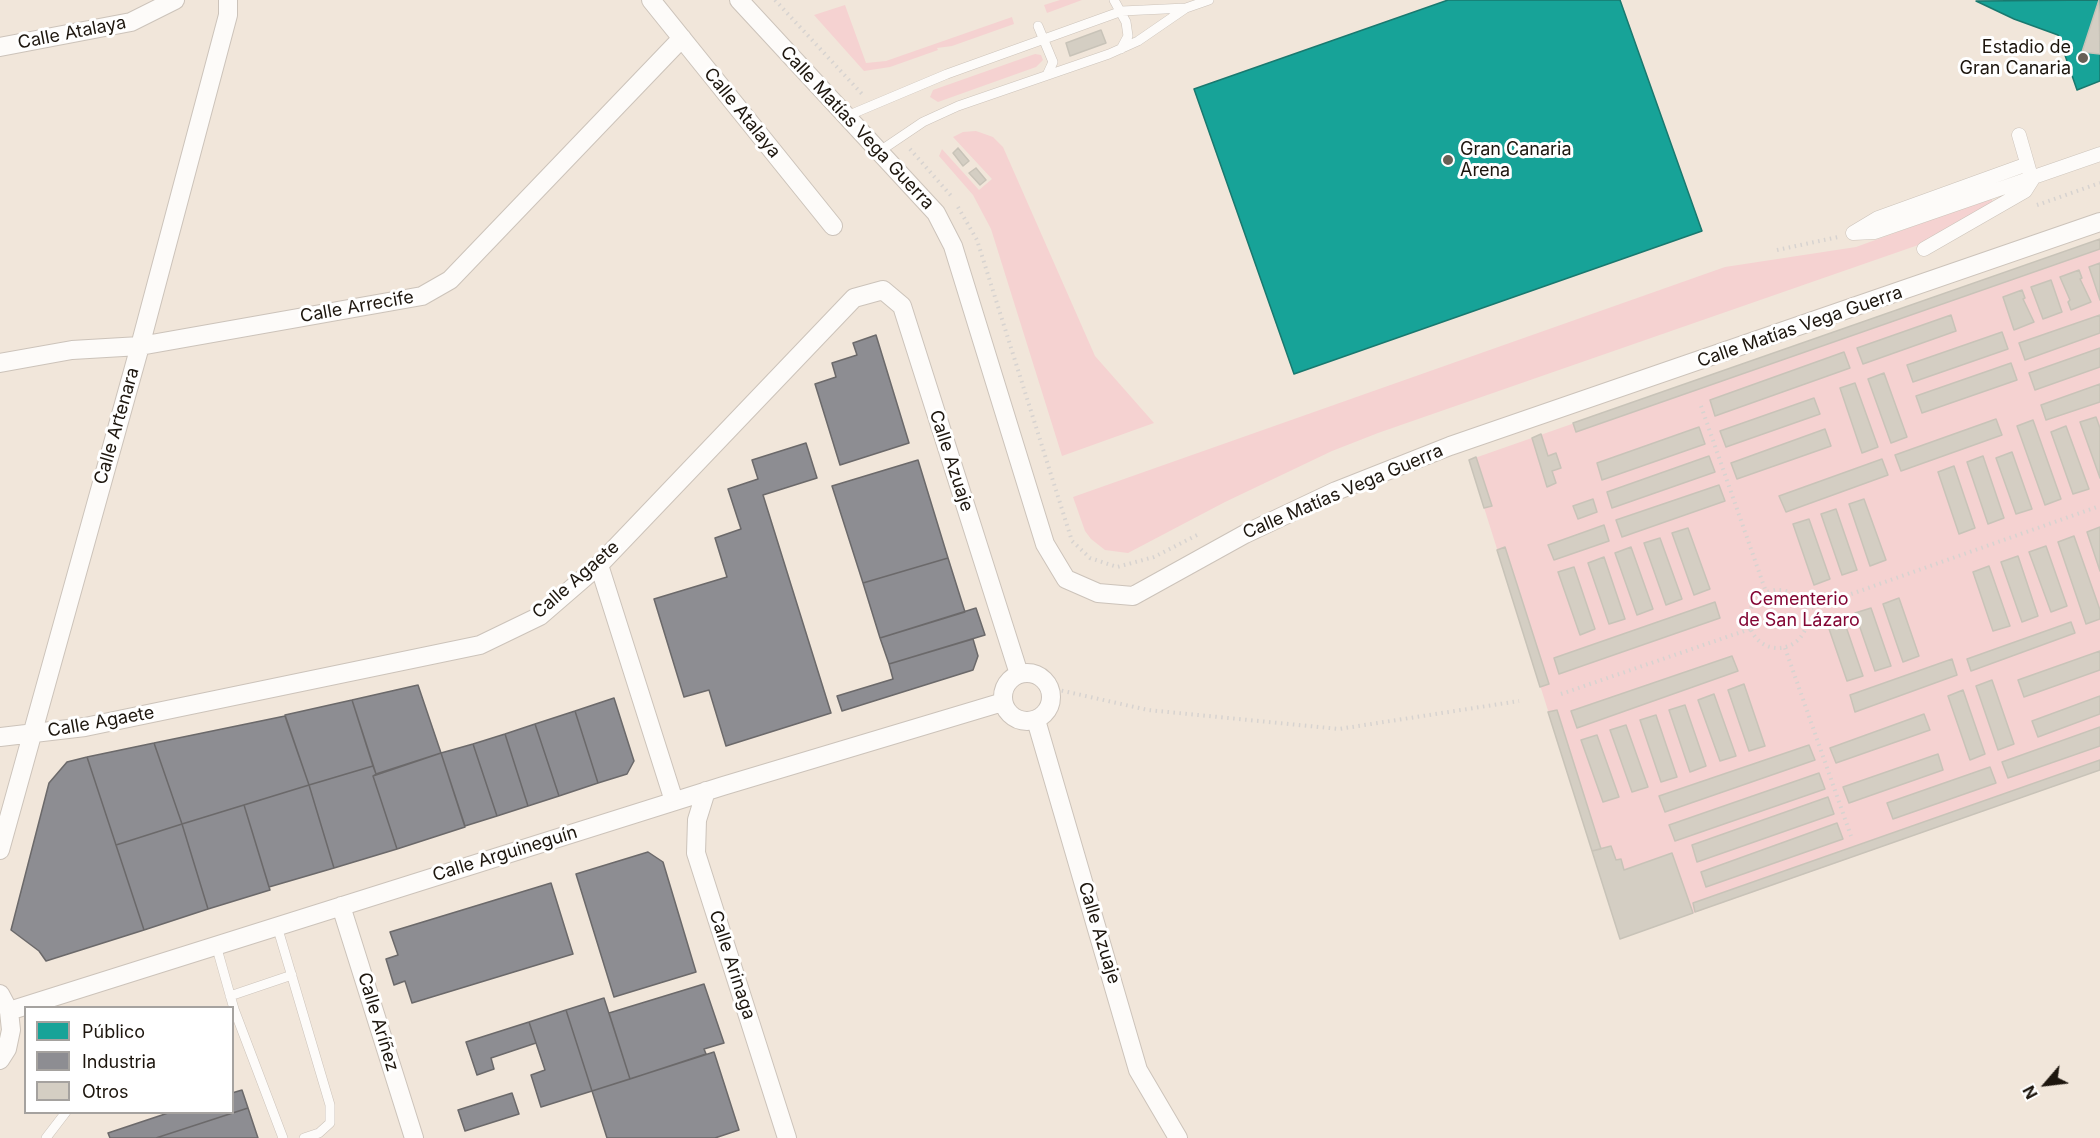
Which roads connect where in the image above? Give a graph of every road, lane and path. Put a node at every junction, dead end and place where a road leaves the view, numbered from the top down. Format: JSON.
{"nodes":[{"id":1,"x":175,"y":0,"type":"edge"},
{"id":2,"x":228,"y":0,"type":"edge"},
{"id":3,"x":651,"y":0,"type":"edge"},
{"id":4,"x":739,"y":0,"type":"edge"},
{"id":5,"x":775,"y":0,"type":"edge"},
{"id":6,"x":1114,"y":0,"type":"edge"},
{"id":7,"x":1209,"y":0,"type":"edge"},
{"id":8,"x":1186,"y":8,"type":"junction"},
{"id":9,"x":1122,"y":11,"type":"junction"},
{"id":10,"x":1038,"y":26,"type":"dead end"},
{"id":11,"x":682,"y":38,"type":"junction"},
{"id":12,"x":1045,"y":40,"type":"junction"},
{"id":13,"x":0,"y":47,"type":"edge"},
{"id":14,"x":1121,"y":49,"type":"junction"},
{"id":15,"x":1047,"y":75,"type":"junction"},
{"id":16,"x":870,"y":104,"type":"junction"},
{"id":17,"x":847,"y":116,"type":"junction"},
{"id":18,"x":2019,"y":135,"type":"dead end"},
{"id":19,"x":900,"y":138,"type":"junction"},
{"id":20,"x":880,"y":152,"type":"junction"},
{"id":21,"x":2100,"y":154,"type":"edge"},
{"id":22,"x":2022,"y":166,"type":"dead end"},
{"id":23,"x":2032,"y":180,"type":"junction"},
{"id":24,"x":2100,"y":183,"type":"edge"},
{"id":25,"x":2035,"y":205,"type":"dead end"},
{"id":26,"x":2100,"y":222,"type":"edge"},
{"id":27,"x":833,"y":226,"type":"dead end"},
{"id":28,"x":1853,"y":234,"type":"junction"},
{"id":29,"x":1923,"y":249,"type":"dead end"},
{"id":30,"x":1777,"y":250,"type":"dead end"},
{"id":31,"x":883,"y":290,"type":"joint"},
{"id":32,"x":140,"y":346,"type":"junction"},
{"id":33,"x":0,"y":363,"type":"edge"},
{"id":34,"x":1701,"y":406,"type":"dead end"},
{"id":35,"x":2100,"y":506,"type":"edge"},
{"id":36,"x":1205,"y":531,"type":"dead end"},
{"id":37,"x":598,"y":565,"type":"junction"},
{"id":38,"x":1766,"y":592,"type":"junction"},
{"id":39,"x":1806,"y":610,"type":"junction"},
{"id":40,"x":1750,"y":628,"type":"junction"},
{"id":41,"x":1785,"y":648,"type":"junction"},
{"id":42,"x":1019,"y":674,"type":"junction"},
{"id":43,"x":1050,"y":688,"type":"junction"},
{"id":44,"x":1560,"y":694,"type":"dead end"},
{"id":45,"x":1519,"y":701,"type":"dead end"},
{"id":46,"x":1003,"y":702,"type":"junction"},
{"id":47,"x":1036,"y":720,"type":"junction"},
{"id":48,"x":32,"y":733,"type":"junction"},
{"id":49,"x":0,"y":737,"type":"edge"},
{"id":50,"x":706,"y":791,"type":"junction"},
{"id":51,"x":674,"y":801,"type":"junction"},
{"id":52,"x":1851,"y":836,"type":"dead end"},
{"id":53,"x":0,"y":850,"type":"edge"},
{"id":54,"x":341,"y":906,"type":"junction"},
{"id":55,"x":278,"y":926,"type":"junction"},
{"id":56,"x":216,"y":945,"type":"junction"},
{"id":57,"x":292,"y":975,"type":"junction"},
{"id":58,"x":0,"y":994,"type":"edge"},
{"id":59,"x":230,"y":996,"type":"junction"},
{"id":60,"x":24,"y":1006,"type":"edge"},
{"id":61,"x":25,"y":1006,"type":"edge"},
{"id":62,"x":232,"y":1006,"type":"edge"},
{"id":63,"x":9,"y":1011,"type":"junction"},
{"id":64,"x":234,"y":1015,"type":"edge"},
{"id":65,"x":0,"y":1060,"type":"edge"},
{"id":66,"x":65,"y":1114,"type":"edge"},
{"id":67,"x":46,"y":1138,"type":"edge"},
{"id":68,"x":283,"y":1138,"type":"edge"},
{"id":69,"x":304,"y":1138,"type":"edge"},
{"id":70,"x":414,"y":1138,"type":"edge"},
{"id":71,"x":788,"y":1138,"type":"edge"},
{"id":72,"x":1178,"y":1138,"type":"edge"}],
"edges":[{"from":1,"to":13,"type":"street","name":"Calle Atalaya"},
{"from":2,"to":32,"type":"street","name":"Calle Artenara"},
{"from":3,"to":11,"type":"street","name":"Calle Atalaya"},
{"from":4,"to":17,"type":"street","name":"Calle Matías Vega Guerra"},
{"from":5,"to":16,"type":"path"},
{"from":6,"to":9,"type":"lane"},
{"from":7,"to":8,"type":"lane"},
{"from":8,"to":9,"type":"lane"},
{"from":8,"to":14,"type":"lane"},
{"from":9,"to":12,"type":"lane"},
{"from":9,"to":14,"type":"lane"},
{"from":10,"to":12,"type":"lane"},
{"from":11,"to":27,"type":"street","name":"Calle Atalaya"},
{"from":11,"to":32,"type":"street","name":"Calle Arrecife"},
{"from":12,"to":15,"type":"lane"},
{"from":12,"to":16,"type":"lane"},
{"from":14,"to":15,"type":"lane"},
{"from":15,"to":19,"type":"lane"},
{"from":16,"to":17,"type":"lane"},
{"from":17,"to":20,"type":"street","name":"Calle Matías Vega Guerra"},
{"from":18,"to":23,"type":"street"},
{"from":19,"to":20,"type":"lane"},
{"from":19,"to":36,"type":"path"},
{"from":20,"to":26,"type":"street","name":"Calle Matías Vega Guerra"},
{"from":21,"to":23,"type":"street"},
{"from":22,"to":28,"type":"street"},
{"from":23,"to":28,"type":"street"},
{"from":23,"to":29,"type":"street"},
{"from":24,"to":25,"type":"path"},
{"from":28,"to":30,"type":"path"},
{"from":31,"to":37,"type":"street","name":"Calle Agaete"},
{"from":31,"to":42,"type":"street","name":"Calle Azuaje"},
{"from":32,"to":33,"type":"street","name":"Calle Arrecife"},
{"from":32,"to":48,"type":"street","name":"Calle Artenara"},
{"from":34,"to":38,"type":"path"},
{"from":35,"to":39,"type":"path"},
{"from":37,"to":48,"type":"street","name":"Calle Agaete"},
{"from":37,"to":51,"type":"street"},
{"from":38,"to":39,"type":"path"},
{"from":38,"to":40,"type":"path"},
{"from":39,"to":41,"type":"path"},
{"from":40,"to":41,"type":"path"},
{"from":40,"to":44,"type":"path"},
{"from":41,"to":52,"type":"path"},
{"from":42,"to":43,"type":"street"},
{"from":42,"to":46,"type":"street"},
{"from":43,"to":45,"type":"path"},
{"from":43,"to":47,"type":"street"},
{"from":46,"to":47,"type":"street"},
{"from":46,"to":50,"type":"street","name":"Calle Arguineguín"},
{"from":47,"to":72,"type":"street","name":"Calle Azuaje"},
{"from":48,"to":49,"type":"street","name":"Calle Agaete"},
{"from":48,"to":53,"type":"street","name":"Calle Artenara"},
{"from":50,"to":51,"type":"street","name":"Calle Arguineguín"},
{"from":50,"to":71,"type":"street","name":"Calle Arinaga"},
{"from":51,"to":54,"type":"street","name":"Calle Arguineguín"},
{"from":54,"to":55,"type":"street","name":"Calle Arguineguín"},
{"from":54,"to":70,"type":"street","name":"Calle Aríñez"},
{"from":55,"to":56,"type":"street","name":"Calle Arguineguín"},
{"from":55,"to":57,"type":"lane"},
{"from":56,"to":59,"type":"lane"},
{"from":56,"to":61,"type":"street","name":"Calle Arguineguín"},
{"from":57,"to":59,"type":"lane"},
{"from":57,"to":69,"type":"lane"},
{"from":58,"to":63,"type":"street"},
{"from":59,"to":62,"type":"lane"},
{"from":60,"to":63,"type":"street","name":"Calle Arguineguín"},
{"from":63,"to":65,"type":"street"},
{"from":64,"to":68,"type":"lane"},
{"from":66,"to":67,"type":"lane"}]}
